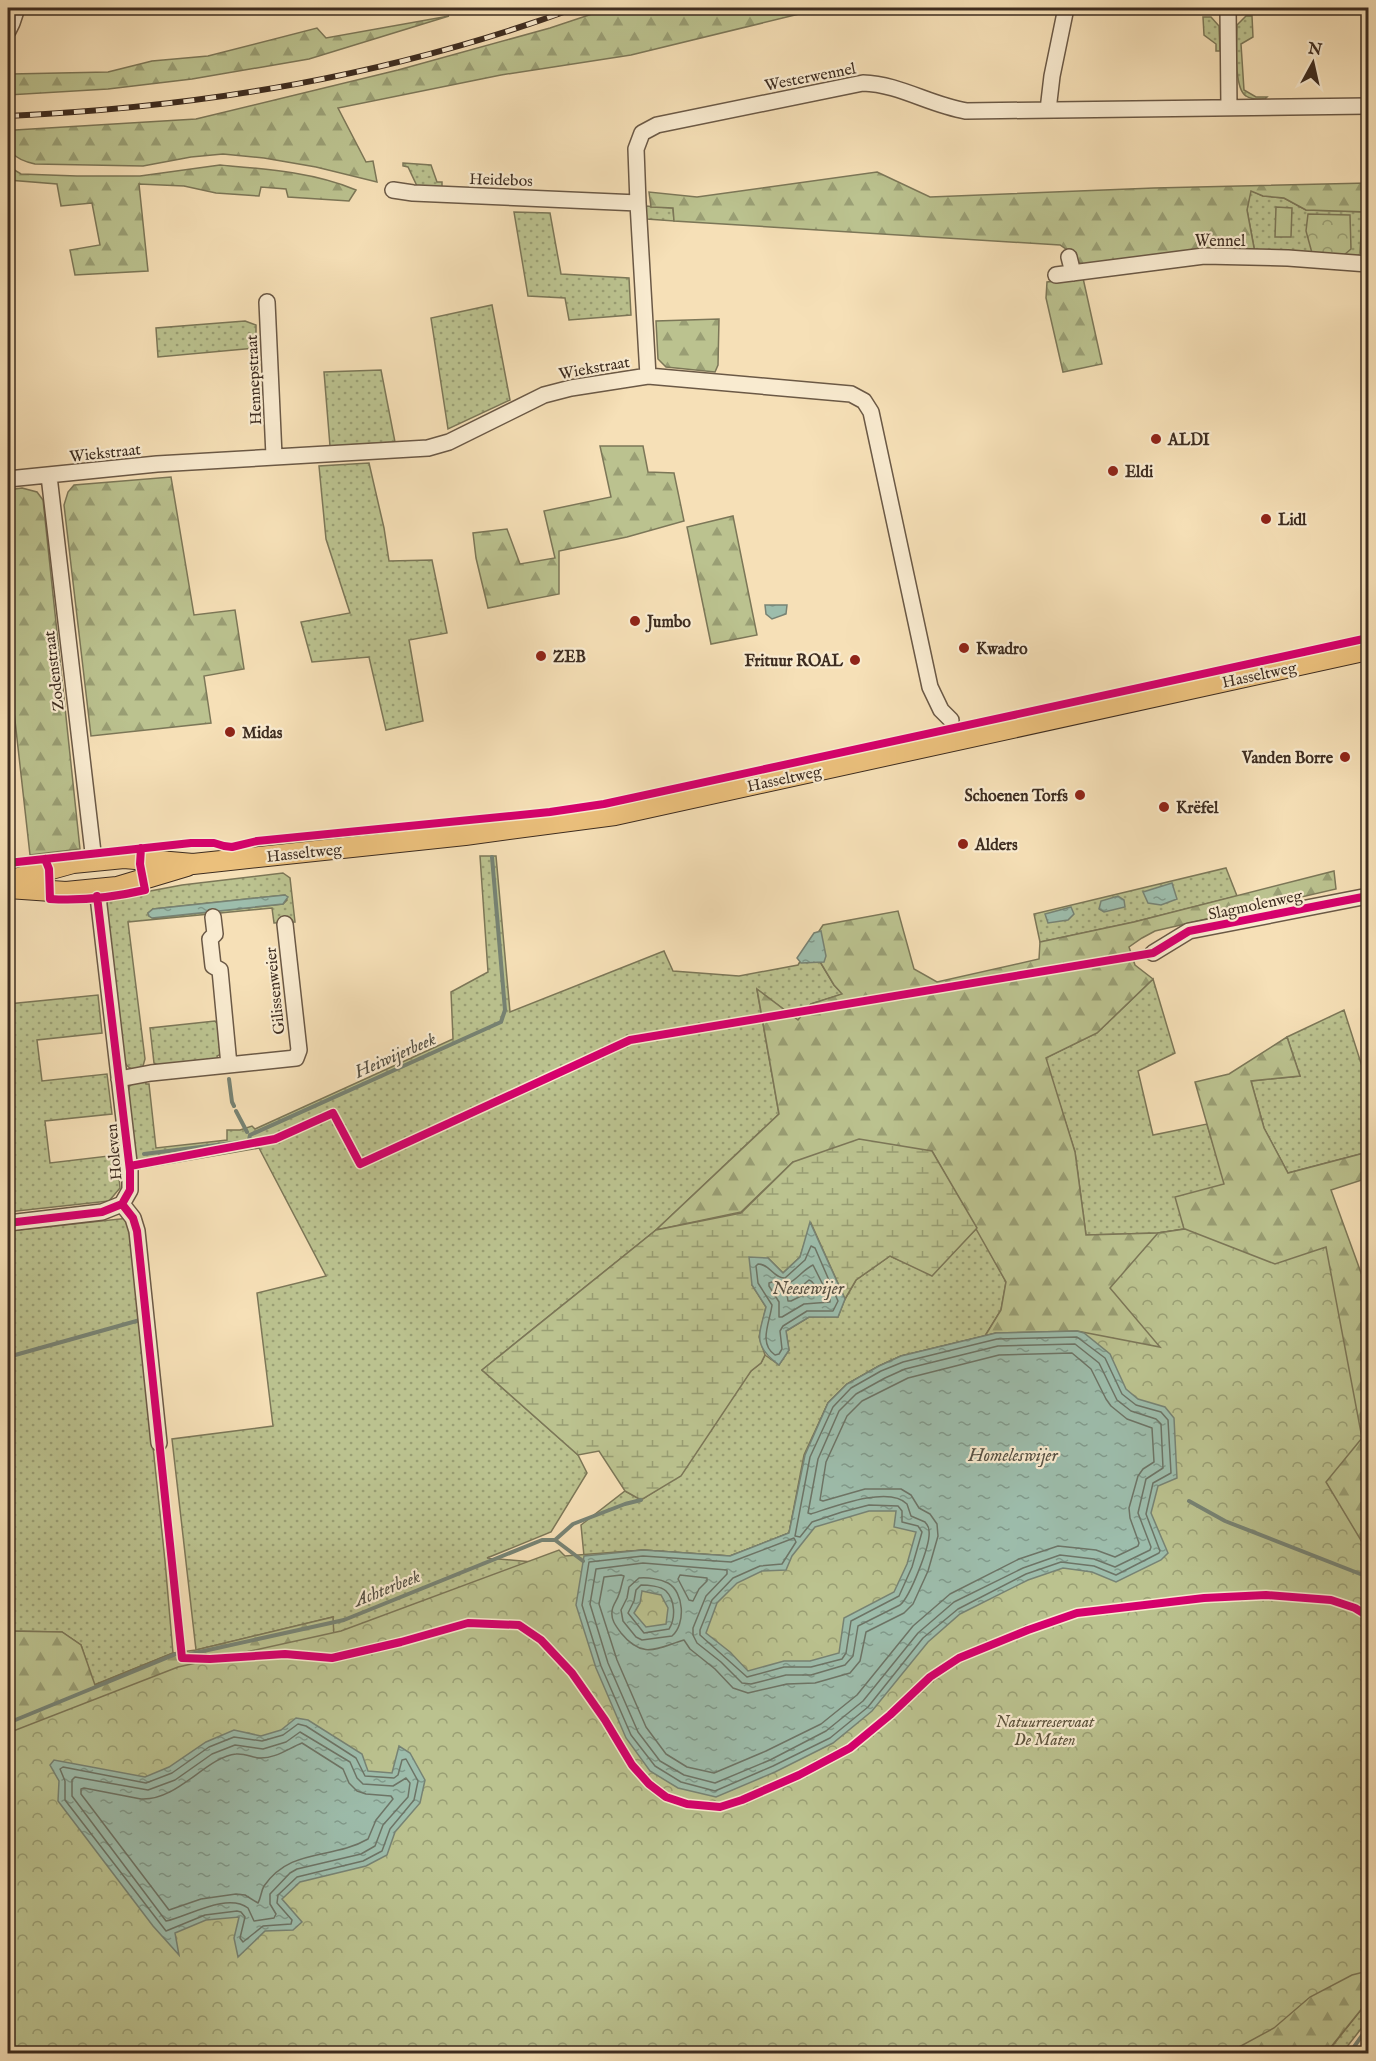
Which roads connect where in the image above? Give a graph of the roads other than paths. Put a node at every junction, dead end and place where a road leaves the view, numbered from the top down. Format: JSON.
{"nodes":[{"id":1,"x":17,"y":8,"type":"edge"},
{"id":2,"x":1066,"y":8,"type":"edge"},
{"id":3,"x":1228,"y":8,"type":"edge"},
{"id":4,"x":8,"y":31,"type":"edge"},
{"id":5,"x":1368,"y":106,"type":"edge"},
{"id":6,"x":1229,"y":108,"type":"junction"},
{"id":7,"x":1048,"y":110,"type":"junction"},
{"id":8,"x":393,"y":190,"type":"dead end"},
{"id":9,"x":638,"y":203,"type":"junction"},
{"id":10,"x":1069,"y":257,"type":"dead end"},
{"id":11,"x":1368,"y":264,"type":"edge"},
{"id":12,"x":1073,"y":273,"type":"junction"},
{"id":13,"x":1056,"y":275,"type":"dead end"},
{"id":14,"x":267,"y":302,"type":"dead end"},
{"id":15,"x":648,"y":376,"type":"junction"},
{"id":16,"x":274,"y":456,"type":"junction"},
{"id":17,"x":49,"y":476,"type":"junction"},
{"id":18,"x":8,"y":480,"type":"edge"},
{"id":19,"x":1368,"y":650,"type":"edge"},
{"id":20,"x":951,"y":720,"type":"dead end"},
{"id":21,"x":94,"y":861,"type":"junction"},
{"id":22,"x":193,"y":864,"type":"junction"},
{"id":23,"x":8,"y":880,"type":"edge"},
{"id":24,"x":8,"y":888,"type":"edge"},
{"id":25,"x":98,"y":888,"type":"junction"},
{"id":26,"x":1368,"y":896,"type":"edge"},
{"id":27,"x":213,"y":917,"type":"dead end"},
{"id":28,"x":285,"y":924,"type":"dead end"},
{"id":29,"x":1153,"y":953,"type":"dead end"},
{"id":30,"x":229,"y":1065,"type":"junction"},
{"id":31,"x":120,"y":1079,"type":"junction"},
{"id":32,"x":122,"y":1204,"type":"junction"},
{"id":33,"x":8,"y":1222,"type":"edge"},
{"id":34,"x":159,"y":1443,"type":"dead end"}],
"edges":[{"from":1,"to":4,"type":"street"},
{"from":2,"to":7,"type":"street"},
{"from":3,"to":6,"type":"street"},
{"from":5,"to":6,"type":"street","name":"Westerwennel"},
{"from":6,"to":7,"type":"street","name":"Westerwennel"},
{"from":7,"to":9,"type":"street","name":"Westerwennel"},
{"from":8,"to":9,"type":"street","name":"Heidebos"},
{"from":9,"to":15,"type":"street","name":"Westerwennel"},
{"from":10,"to":12,"type":"street"},
{"from":11,"to":12,"type":"street","name":"Wennel"},
{"from":12,"to":13,"type":"street","name":"Wennel"},
{"from":14,"to":16,"type":"street","name":"Hennepstraat"},
{"from":15,"to":16,"type":"street","name":"Wiekstraat"},
{"from":15,"to":20,"type":"street","name":"Wiekstraat"},
{"from":16,"to":17,"type":"street","name":"Wiekstraat"},
{"from":17,"to":18,"type":"street","name":"Wiekstraat"},
{"from":17,"to":21,"type":"street","name":"Zodenstraat"},
{"from":19,"to":22,"type":"main road","name":"Hasseltweg"},
{"from":21,"to":22,"type":"main road","name":"Hasseltweg"},
{"from":21,"to":23,"type":"main road","name":"Hasseltweg"},
{"from":21,"to":25,"type":"main road"},
{"from":22,"to":25,"type":"main road","name":"Hasseltweg"},
{"from":24,"to":25,"type":"main road","name":"Hasseltweg"},
{"from":25,"to":31,"type":"street","name":"Holeven"},
{"from":26,"to":29,"type":"street","name":"Slagmolenweg"},
{"from":27,"to":30,"type":"street"},
{"from":28,"to":30,"type":"street","name":"Gilissenweier"},
{"from":30,"to":31,"type":"street","name":"Gilissenweier"},
{"from":31,"to":32,"type":"street","name":"Holeven"},
{"from":32,"to":33,"type":"street"},
{"from":32,"to":34,"type":"street","name":"Holeven"}]}
